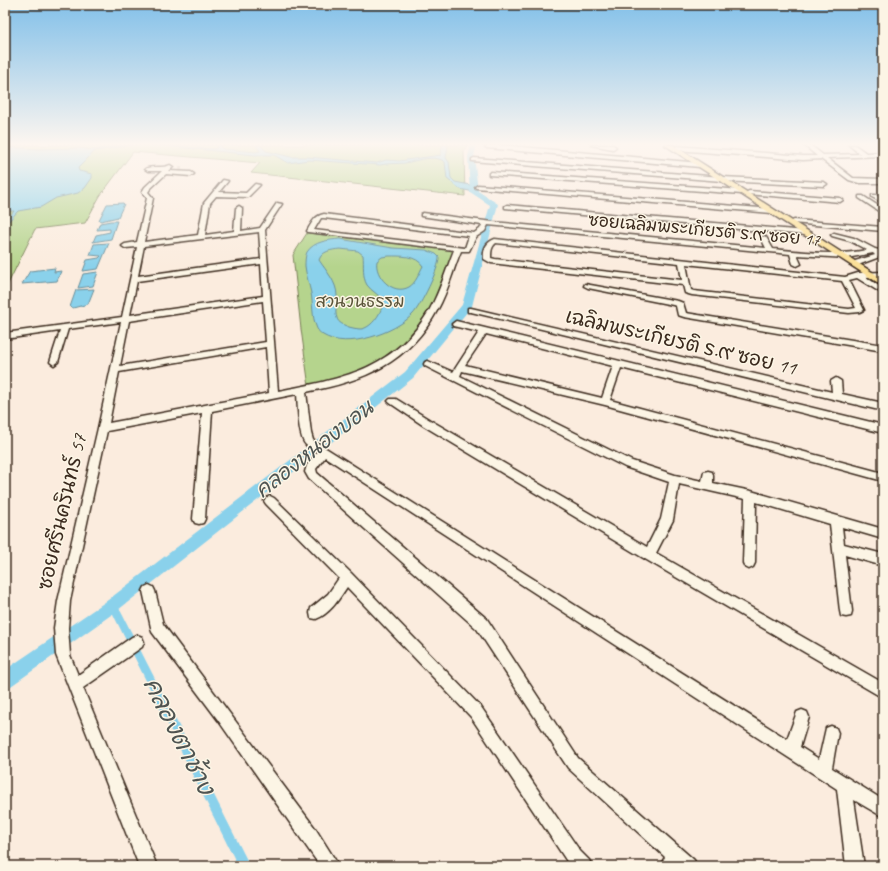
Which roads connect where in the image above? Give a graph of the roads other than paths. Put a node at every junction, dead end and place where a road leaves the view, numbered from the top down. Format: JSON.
{"nodes":[{"id":1,"x":257,"y":185,"type":"dead end"},
{"id":2,"x":151,"y":186,"type":"edge"},
{"id":3,"x":221,"y":186,"type":"edge"},
{"id":4,"x":616,"y":186,"type":"edge"},
{"id":5,"x":658,"y":186,"type":"edge"},
{"id":6,"x":695,"y":186,"type":"edge"},
{"id":7,"x":735,"y":186,"type":"edge"},
{"id":8,"x":478,"y":187,"type":"dead end"},
{"id":9,"x":696,"y":189,"type":"junction"},
{"id":10,"x":746,"y":193,"type":"junction"},
{"id":11,"x":214,"y":194,"type":"junction"},
{"id":12,"x":874,"y":196,"type":"dead end"},
{"id":13,"x":861,"y":197,"type":"dead end"},
{"id":14,"x":617,"y":198,"type":"junction"},
{"id":15,"x":840,"y":200,"type":"dead end"},
{"id":16,"x":883,"y":201,"type":"edge"},
{"id":17,"x":279,"y":204,"type":"dead end"},
{"id":18,"x":507,"y":207,"type":"dead end"},
{"id":19,"x":239,"y":208,"type":"dead end"},
{"id":20,"x":772,"y":211,"type":"junction"},
{"id":21,"x":883,"y":212,"type":"edge"},
{"id":22,"x":423,"y":215,"type":"dead end"},
{"id":23,"x":794,"y":222,"type":"junction"},
{"id":24,"x":488,"y":223,"type":"junction"},
{"id":25,"x":348,"y":227,"type":"junction"},
{"id":26,"x":750,"y":228,"type":"junction"},
{"id":27,"x":365,"y":229,"type":"junction"},
{"id":28,"x":883,"y":229,"type":"edge"},
{"id":29,"x":262,"y":230,"type":"junction"},
{"id":30,"x":381,"y":231,"type":"junction"},
{"id":31,"x":452,"y":232,"type":"junction"},
{"id":32,"x":237,"y":233,"type":"junction"},
{"id":33,"x":398,"y":233,"type":"junction"},
{"id":34,"x":806,"y":233,"type":"junction"},
{"id":35,"x":414,"y":235,"type":"junction"},
{"id":36,"x":473,"y":235,"type":"junction"},
{"id":37,"x":753,"y":235,"type":"dead end"},
{"id":38,"x":834,"y":235,"type":"dead end"},
{"id":39,"x":201,"y":237,"type":"junction"},
{"id":40,"x":432,"y":237,"type":"junction"},
{"id":41,"x":764,"y":238,"type":"dead end"},
{"id":42,"x":140,"y":244,"type":"junction"},
{"id":43,"x":795,"y":245,"type":"dead end"},
{"id":44,"x":125,"y":246,"type":"dead end"},
{"id":45,"x":445,"y":247,"type":"junction"},
{"id":46,"x":458,"y":249,"type":"junction"},
{"id":47,"x":770,"y":250,"type":"junction"},
{"id":48,"x":796,"y":253,"type":"junction"},
{"id":49,"x":880,"y":254,"type":"edge"},
{"id":50,"x":844,"y":256,"type":"junction"},
{"id":51,"x":264,"y":261,"type":"junction"},
{"id":52,"x":682,"y":262,"type":"junction"},
{"id":53,"x":858,"y":263,"type":"junction"},
{"id":54,"x":797,"y":264,"type":"dead end"},
{"id":55,"x":871,"y":274,"type":"junction"},
{"id":56,"x":883,"y":274,"type":"edge"},
{"id":57,"x":858,"y":275,"type":"junction"},
{"id":58,"x":134,"y":279,"type":"junction"},
{"id":59,"x":845,"y":279,"type":"junction"},
{"id":60,"x":883,"y":280,"type":"edge"},
{"id":61,"x":686,"y":283,"type":"junction"},
{"id":62,"x":883,"y":283,"type":"edge"},
{"id":63,"x":588,"y":286,"type":"dead end"},
{"id":64,"x":883,"y":292,"type":"edge"},
{"id":65,"x":267,"y":298,"type":"junction"},
{"id":66,"x":471,"y":310,"type":"dead end"},
{"id":67,"x":126,"y":319,"type":"junction"},
{"id":68,"x":456,"y":324,"type":"dead end"},
{"id":69,"x":65,"y":328,"type":"junction"},
{"id":70,"x":484,"y":331,"type":"junction"},
{"id":71,"x":5,"y":336,"type":"edge"},
{"id":72,"x":270,"y":344,"type":"junction"},
{"id":73,"x":883,"y":348,"type":"edge"},
{"id":74,"x":54,"y":362,"type":"dead end"},
{"id":75,"x":428,"y":364,"type":"dead end"},
{"id":76,"x":618,"y":365,"type":"junction"},
{"id":77,"x":459,"y":367,"type":"junction"},
{"id":78,"x":114,"y":370,"type":"junction"},
{"id":79,"x":455,"y":377,"type":"junction"},
{"id":80,"x":836,"y":381,"type":"dead end"},
{"id":81,"x":301,"y":390,"type":"junction"},
{"id":82,"x":274,"y":396,"type":"junction"},
{"id":83,"x":838,"y":396,"type":"junction"},
{"id":84,"x":393,"y":400,"type":"dead end"},
{"id":85,"x":605,"y":402,"type":"junction"},
{"id":86,"x":883,"y":407,"type":"edge"},
{"id":87,"x":207,"y":408,"type":"junction"},
{"id":88,"x":103,"y":428,"type":"junction"},
{"id":89,"x":883,"y":429,"type":"edge"},
{"id":90,"x":323,"y":452,"type":"junction"},
{"id":91,"x":883,"y":476,"type":"edge"},
{"id":92,"x":675,"y":478,"type":"junction"},
{"id":93,"x":751,"y":496,"type":"junction"},
{"id":94,"x":270,"y":501,"type":"dead end"},
{"id":95,"x":199,"y":519,"type":"dead end"},
{"id":96,"x":835,"y":520,"type":"junction"},
{"id":97,"x":883,"y":534,"type":"edge"},
{"id":98,"x":838,"y":548,"type":"junction"},
{"id":99,"x":649,"y":555,"type":"junction"},
{"id":100,"x":883,"y":560,"type":"edge"},
{"id":101,"x":749,"y":563,"type":"dead end"},
{"id":102,"x":347,"y":578,"type":"junction"},
{"id":103,"x":149,"y":591,"type":"dead end"},
{"id":104,"x":846,"y":612,"type":"dead end"},
{"id":105,"x":316,"y":613,"type":"dead end"},
{"id":106,"x":137,"y":642,"type":"dead end"},
{"id":107,"x":74,"y":685,"type":"junction"},
{"id":108,"x":883,"y":691,"type":"edge"},
{"id":109,"x":802,"y":717,"type":"dead end"},
{"id":110,"x":831,"y":733,"type":"dead end"},
{"id":111,"x":791,"y":751,"type":"junction"},
{"id":112,"x":824,"y":771,"type":"junction"},
{"id":113,"x":844,"y":784,"type":"junction"},
{"id":114,"x":883,"y":809,"type":"edge"},
{"id":115,"x":678,"y":862,"type":"edge"},
{"id":116,"x":148,"y":866,"type":"edge"},
{"id":117,"x":330,"y":866,"type":"edge"},
{"id":118,"x":583,"y":866,"type":"edge"},
{"id":119,"x":855,"y":866,"type":"edge"}],
"edges":[{"from":1,"to":11,"type":"street"},
{"from":2,"to":42,"type":"street","name":"ซอยศรีนครินทร์ 57"},
{"from":3,"to":11,"type":"street"},
{"from":4,"to":14,"type":"street"},
{"from":5,"to":9,"type":"street"},
{"from":6,"to":9,"type":"street"},
{"from":7,"to":10,"type":"main road"},
{"from":8,"to":14,"type":"street"},
{"from":9,"to":10,"type":"street"},
{"from":10,"to":15,"type":"street"},
{"from":10,"to":20,"type":"main road"},
{"from":10,"to":23,"type":"main road"},
{"from":11,"to":39,"type":"street"},
{"from":12,"to":16,"type":"street"},
{"from":13,"to":21,"type":"street"},
{"from":14,"to":20,"type":"street"},
{"from":17,"to":29,"type":"street"},
{"from":18,"to":26,"type":"street"},
{"from":19,"to":32,"type":"street"},
{"from":20,"to":34,"type":"main road"},
{"from":22,"to":24,"type":"street","name":"ซอยเฉลิมพระเกียรติ ร.๙ ซอย 17"},
{"from":23,"to":28,"type":"street"},
{"from":23,"to":50,"type":"main road"},
{"from":24,"to":36,"type":"street"},
{"from":24,"to":47,"type":"street","name":"ซอยเฉลิมพระเกียรติ ร.๙ ซอย 17"},
{"from":25,"to":25,"type":"street"},
{"from":25,"to":27,"type":"street"},
{"from":25,"to":27,"type":"street"},
{"from":26,"to":34,"type":"street"},
{"from":26,"to":37,"type":"street"},
{"from":27,"to":30,"type":"street"},
{"from":27,"to":30,"type":"street"},
{"from":29,"to":32,"type":"street"},
{"from":29,"to":51,"type":"street"},
{"from":30,"to":33,"type":"street"},
{"from":30,"to":33,"type":"street"},
{"from":31,"to":36,"type":"street"},
{"from":31,"to":40,"type":"street"},
{"from":31,"to":45,"type":"street"},
{"from":32,"to":39,"type":"street"},
{"from":33,"to":35,"type":"street"},
{"from":33,"to":35,"type":"street"},
{"from":34,"to":50,"type":"main road"},
{"from":35,"to":40,"type":"street"},
{"from":35,"to":40,"type":"street"},
{"from":36,"to":46,"type":"street"},
{"from":38,"to":49,"type":"street"},
{"from":39,"to":42,"type":"street"},
{"from":40,"to":45,"type":"street"},
{"from":41,"to":47,"type":"street"},
{"from":42,"to":44,"type":"street"},
{"from":42,"to":58,"type":"street","name":"ซอยศรีนครินทร์ 57"},
{"from":43,"to":48,"type":"street"},
{"from":45,"to":46,"type":"street"},
{"from":46,"to":81,"type":"street"},
{"from":47,"to":48,"type":"street","name":"ซอยเฉลิมพระเกียรติ ร.๙ ซอย 17"},
{"from":48,"to":50,"type":"street","name":"ซอยเฉลิมพระเกียรติ ร.๙ ซอย 17"},
{"from":48,"to":54,"type":"street"},
{"from":49,"to":50,"type":"street","name":"ซอยเฉลิมพระเกียรติ ร.๙ ซอย 17"},
{"from":49,"to":53,"type":"street"},
{"from":50,"to":53,"type":"main road"},
{"from":50,"to":55,"type":"main road"},
{"from":51,"to":58,"type":"street"},
{"from":51,"to":65,"type":"street"},
{"from":52,"to":59,"type":"street"},
{"from":52,"to":61,"type":"street"},
{"from":52,"to":61,"type":"street"},
{"from":53,"to":55,"type":"main road"},
{"from":55,"to":56,"type":"street"},
{"from":55,"to":57,"type":"street"},
{"from":55,"to":60,"type":"main road"},
{"from":55,"to":62,"type":"main road"},
{"from":57,"to":59,"type":"street"},
{"from":57,"to":64,"type":"street"},
{"from":58,"to":67,"type":"street","name":"ซอยศรีนครินทร์ 57"},
{"from":59,"to":61,"type":"street"},
{"from":63,"to":73,"type":"street"},
{"from":65,"to":67,"type":"street"},
{"from":65,"to":72,"type":"street"},
{"from":66,"to":83,"type":"street","name":"เฉลิมพระเกียรติ ร.๙ ซอย 11"},
{"from":67,"to":69,"type":"street"},
{"from":67,"to":78,"type":"street","name":"ซอยศรีนครินทร์ 57"},
{"from":68,"to":70,"type":"street"},
{"from":69,"to":71,"type":"street"},
{"from":69,"to":74,"type":"street"},
{"from":70,"to":76,"type":"street"},
{"from":70,"to":77,"type":"street"},
{"from":72,"to":78,"type":"street"},
{"from":72,"to":82,"type":"street"},
{"from":75,"to":79,"type":"street"},
{"from":76,"to":85,"type":"street"},
{"from":76,"to":89,"type":"street"},
{"from":77,"to":79,"type":"street"},
{"from":77,"to":85,"type":"street"},
{"from":78,"to":88,"type":"street","name":"ซอยศรีนครินทร์ 57"},
{"from":79,"to":92,"type":"street"},
{"from":80,"to":83,"type":"street"},
{"from":81,"to":82,"type":"street"},
{"from":81,"to":90,"type":"street"},
{"from":82,"to":87,"type":"street"},
{"from":83,"to":86,"type":"street","name":"เฉลิมพระเกียรติ ร.๙ ซอย 11"},
{"from":84,"to":99,"type":"street"},
{"from":85,"to":91,"type":"street"},
{"from":87,"to":88,"type":"street"},
{"from":87,"to":95,"type":"street"},
{"from":88,"to":107,"type":"street","name":"ซอยศรีนครินทร์ 57"},
{"from":90,"to":111,"type":"street"},
{"from":90,"to":115,"type":"street"},
{"from":92,"to":93,"type":"street"},
{"from":92,"to":99,"type":"street"},
{"from":93,"to":96,"type":"street"},
{"from":93,"to":101,"type":"street"},
{"from":94,"to":102,"type":"street"},
{"from":96,"to":97,"type":"street"},
{"from":96,"to":98,"type":"street"},
{"from":98,"to":100,"type":"street"},
{"from":98,"to":104,"type":"street"},
{"from":99,"to":108,"type":"street"},
{"from":102,"to":105,"type":"street"},
{"from":102,"to":118,"type":"street"},
{"from":103,"to":117,"type":"street"},
{"from":106,"to":107,"type":"street"},
{"from":107,"to":116,"type":"street","name":"ซอยศรีนครินทร์ 57"},
{"from":109,"to":111,"type":"street"},
{"from":110,"to":112,"type":"street"},
{"from":111,"to":112,"type":"street"},
{"from":112,"to":113,"type":"street"},
{"from":113,"to":114,"type":"street"},
{"from":113,"to":119,"type":"street"}]}
